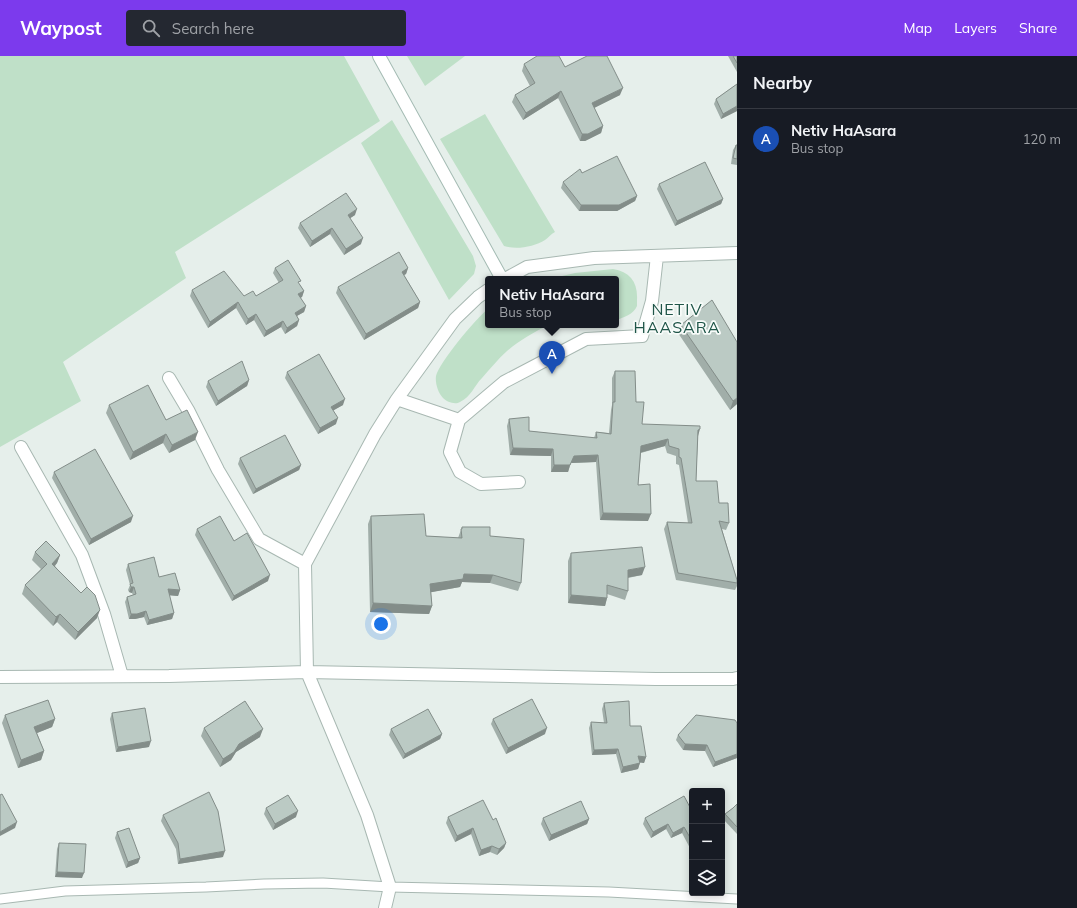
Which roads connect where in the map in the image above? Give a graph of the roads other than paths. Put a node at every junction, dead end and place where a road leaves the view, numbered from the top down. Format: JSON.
{"nodes":[{"id":1,"x":379,"y":56,"type":"edge"},
{"id":2,"x":737,"y":253,"type":"edge"},
{"id":3,"x":657,"y":256,"type":"junction"},
{"id":4,"x":501,"y":276,"type":"edge"},
{"id":5,"x":509,"y":276,"type":"edge"},
{"id":6,"x":485,"y":292,"type":"edge"},
{"id":7,"x":169,"y":378,"type":"dead end"},
{"id":8,"x":397,"y":399,"type":"junction"},
{"id":9,"x":459,"y":420,"type":"junction"},
{"id":10,"x":21,"y":447,"type":"dead end"},
{"id":11,"x":519,"y":482,"type":"dead end"},
{"id":12,"x":304,"y":564,"type":"junction"},
{"id":13,"x":307,"y":672,"type":"junction"},
{"id":14,"x":0,"y":676,"type":"edge"},
{"id":15,"x":122,"y":676,"type":"junction"},
{"id":16,"x":737,"y":678,"type":"edge"},
{"id":17,"x":390,"y":887,"type":"junction"},
{"id":18,"x":0,"y":899,"type":"edge"},
{"id":19,"x":737,"y":899,"type":"edge"},
{"id":20,"x":385,"y":908,"type":"edge"}],
"edges":[{"from":1,"to":4,"type":"street"},
{"from":2,"to":3,"type":"street"},
{"from":3,"to":5,"type":"street"},
{"from":3,"to":9,"type":"street"},
{"from":6,"to":8,"type":"street"},
{"from":7,"to":12,"type":"street"},
{"from":8,"to":9,"type":"street"},
{"from":8,"to":12,"type":"street"},
{"from":9,"to":11,"type":"street"},
{"from":10,"to":15,"type":"street"},
{"from":12,"to":13,"type":"street"},
{"from":13,"to":15,"type":"street"},
{"from":13,"to":16,"type":"street"},
{"from":13,"to":17,"type":"street"},
{"from":14,"to":15,"type":"street"},
{"from":17,"to":18,"type":"lane"},
{"from":17,"to":19,"type":"lane"},
{"from":17,"to":20,"type":"street"}]}
